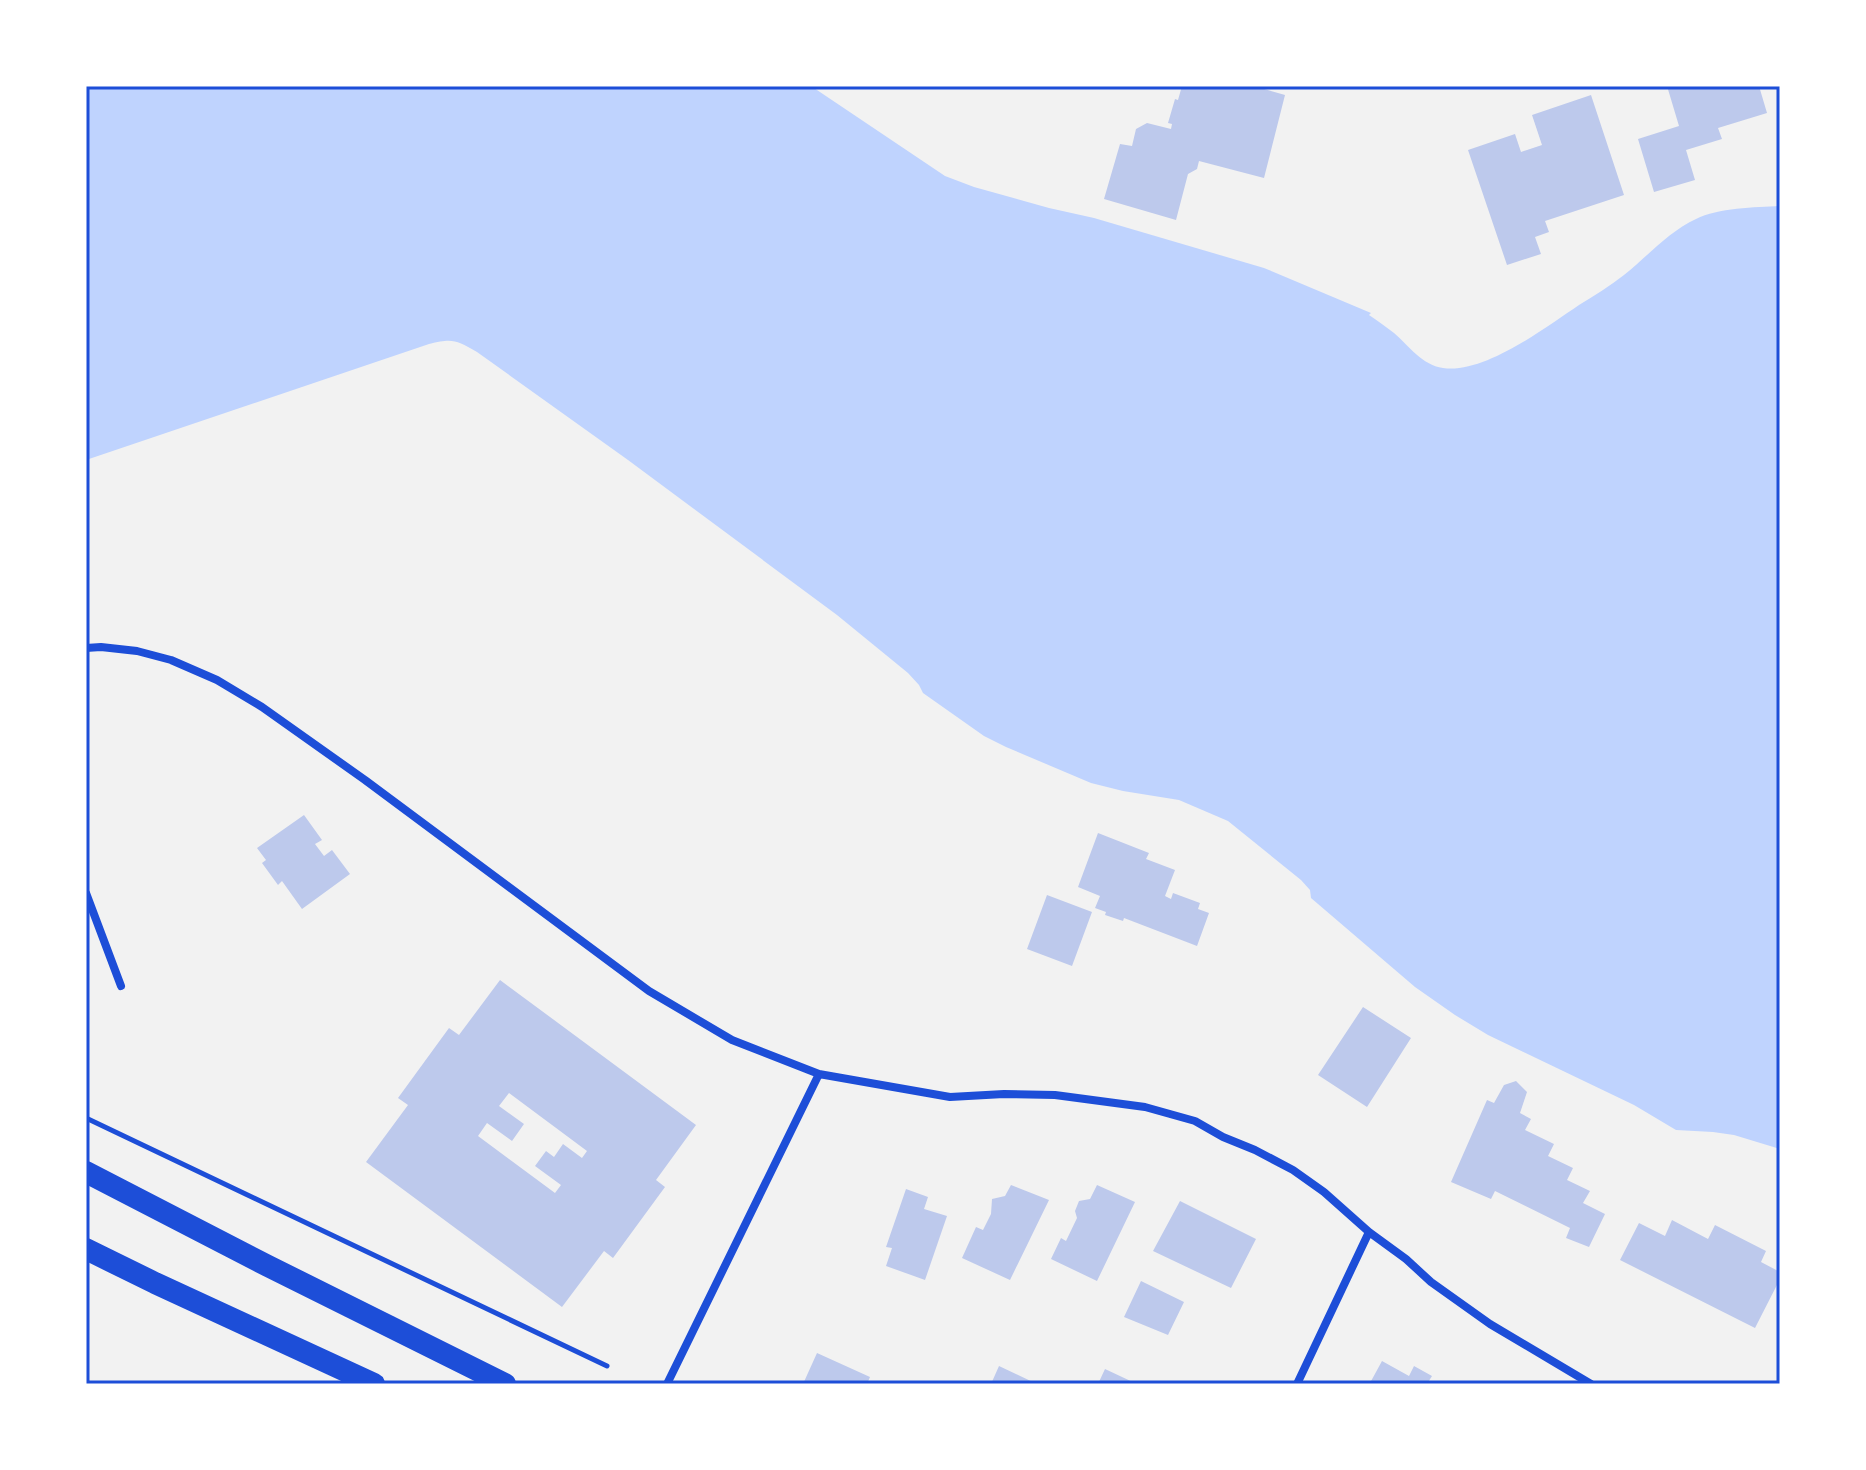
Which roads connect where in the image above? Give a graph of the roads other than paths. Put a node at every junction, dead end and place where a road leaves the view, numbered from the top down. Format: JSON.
{"nodes":[{"id":1,"x":86,"y":648,"type":"edge"},
{"id":2,"x":86,"y":893,"type":"edge"},
{"id":3,"x":121,"y":986,"type":"dead end"},
{"id":4,"x":819,"y":1074,"type":"junction"},
{"id":5,"x":86,"y":1172,"type":"edge"},
{"id":6,"x":1369,"y":1232,"type":"junction"},
{"id":7,"x":86,"y":1249,"type":"edge"},
{"id":8,"x":374,"y":1384,"type":"edge"},
{"id":9,"x":505,"y":1384,"type":"edge"},
{"id":10,"x":667,"y":1384,"type":"edge"},
{"id":11,"x":1297,"y":1384,"type":"edge"},
{"id":12,"x":1591,"y":1384,"type":"edge"}],
"edges":[{"from":1,"to":4,"type":"street"},
{"from":2,"to":3,"type":"street"},
{"from":4,"to":6,"type":"street"},
{"from":4,"to":10,"type":"street"},
{"from":5,"to":9,"type":"highway"},
{"from":6,"to":11,"type":"street"},
{"from":6,"to":12,"type":"street"},
{"from":7,"to":8,"type":"highway"}]}
